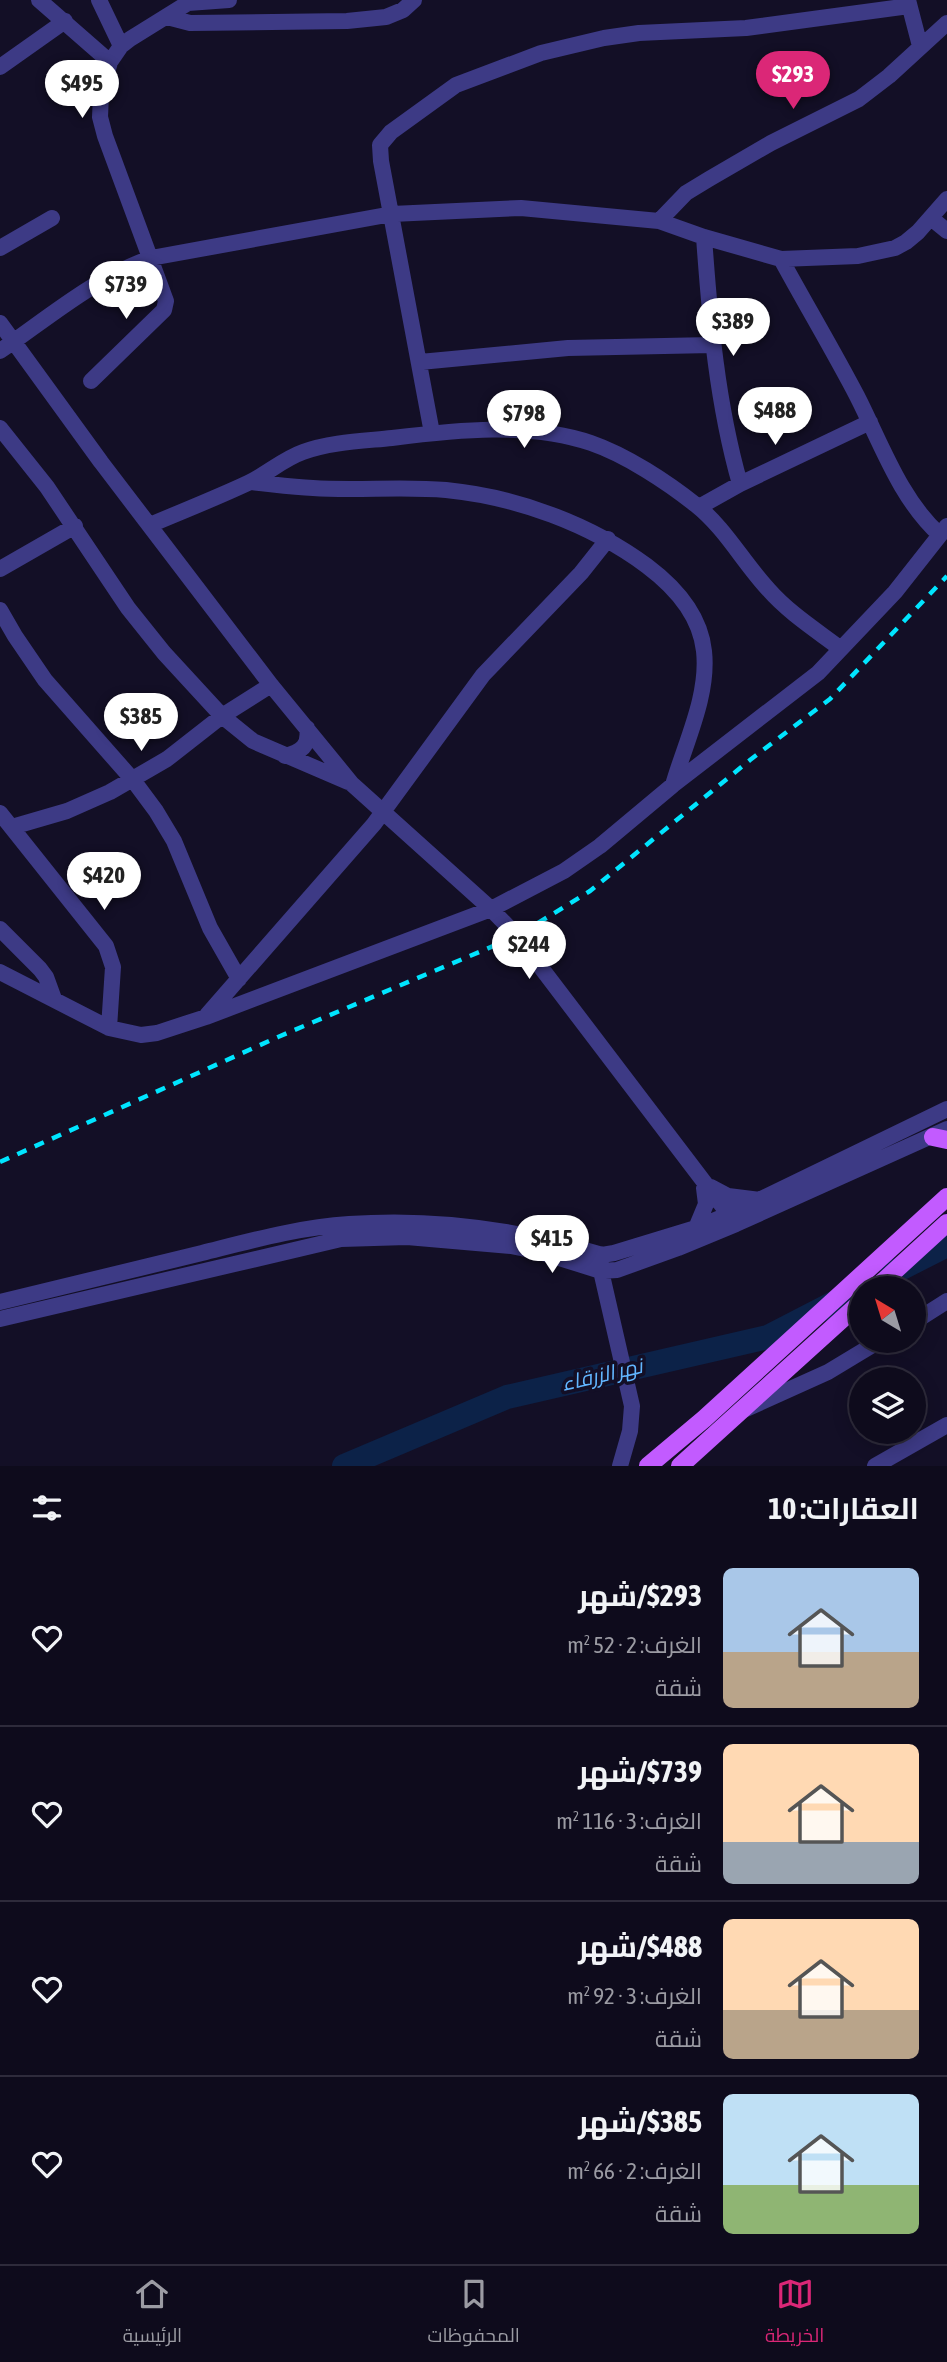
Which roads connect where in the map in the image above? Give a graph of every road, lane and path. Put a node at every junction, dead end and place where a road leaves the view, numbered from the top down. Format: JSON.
{"nodes":[{"id":1,"x":39,"y":0,"type":"edge"},
{"id":2,"x":99,"y":0,"type":"edge"},
{"id":3,"x":229,"y":0,"type":"edge"},
{"id":4,"x":414,"y":0,"type":"edge"},
{"id":5,"x":188,"y":1,"type":"edge"},
{"id":6,"x":909,"y":3,"type":"edge"},
{"id":7,"x":167,"y":17,"type":"junction"},
{"id":8,"x":65,"y":21,"type":"junction"},
{"id":9,"x":191,"y":23,"type":"junction"},
{"id":10,"x":947,"y":23,"type":"edge"},
{"id":11,"x":121,"y":46,"type":"junction"},
{"id":12,"x":919,"y":46,"type":"junction"},
{"id":13,"x":110,"y":62,"type":"junction"},
{"id":14,"x":0,"y":67,"type":"edge"},
{"id":15,"x":947,"y":199,"type":"edge"},
{"id":16,"x":392,"y":214,"type":"junction"},
{"id":17,"x":52,"y":218,"type":"dead end"},
{"id":18,"x":931,"y":218,"type":"junction"},
{"id":19,"x":659,"y":221,"type":"junction"},
{"id":20,"x":947,"y":231,"type":"edge"},
{"id":21,"x":704,"y":237,"type":"junction"},
{"id":22,"x":0,"y":248,"type":"edge"},
{"id":23,"x":151,"y":258,"type":"junction"},
{"id":24,"x":780,"y":259,"type":"junction"},
{"id":25,"x":0,"y":323,"type":"edge"},
{"id":26,"x":712,"y":345,"type":"junction"},
{"id":27,"x":6,"y":347,"type":"edge"},
{"id":28,"x":421,"y":362,"type":"junction"},
{"id":29,"x":91,"y":381,"type":"dead end"},
{"id":30,"x":870,"y":422,"type":"junction"},
{"id":31,"x":0,"y":428,"type":"edge"},
{"id":32,"x":432,"y":433,"type":"junction"},
{"id":33,"x":250,"y":482,"type":"junction"},
{"id":34,"x":740,"y":484,"type":"junction"},
{"id":35,"x":699,"y":507,"type":"junction"},
{"id":36,"x":150,"y":525,"type":"junction"},
{"id":37,"x":75,"y":526,"type":"junction"},
{"id":38,"x":943,"y":531,"type":"edge"},
{"id":39,"x":608,"y":539,"type":"junction"},
{"id":40,"x":0,"y":569,"type":"edge"},
{"id":41,"x":0,"y":610,"type":"edge"},
{"id":42,"x":841,"y":649,"type":"junction"},
{"id":43,"x":271,"y":685,"type":"junction"},
{"id":44,"x":222,"y":716,"type":"junction"},
{"id":45,"x":307,"y":728,"type":"junction"},
{"id":46,"x":285,"y":756,"type":"junction"},
{"id":47,"x":133,"y":780,"type":"junction"},
{"id":48,"x":352,"y":783,"type":"junction"},
{"id":49,"x":673,"y":785,"type":"junction"},
{"id":50,"x":383,"y":811,"type":"junction"},
{"id":51,"x":0,"y":813,"type":"edge"},
{"id":52,"x":12,"y":827,"type":"junction"},
{"id":53,"x":491,"y":909,"type":"junction"},
{"id":54,"x":0,"y":929,"type":"edge"},
{"id":55,"x":0,"y":972,"type":"edge"},
{"id":56,"x":239,"y":979,"type":"junction"},
{"id":57,"x":54,"y":999,"type":"junction"},
{"id":58,"x":206,"y":1017,"type":"junction"},
{"id":59,"x":109,"y":1028,"type":"junction"},
{"id":60,"x":947,"y":1110,"type":"edge"},
{"id":61,"x":942,"y":1135,"type":"edge"},
{"id":62,"x":705,"y":1185,"type":"junction"},
{"id":63,"x":947,"y":1197,"type":"edge"},
{"id":64,"x":762,"y":1200,"type":"junction"},
{"id":65,"x":730,"y":1220,"type":"junction"},
{"id":66,"x":947,"y":1223,"type":"edge"},
{"id":67,"x":696,"y":1228,"type":"junction"},
{"id":68,"x":265,"y":1238,"type":"junction"},
{"id":69,"x":269,"y":1255,"type":"junction"},
{"id":70,"x":601,"y":1263,"type":"junction"},
{"id":71,"x":889,"y":1276,"type":"edge"},
{"id":72,"x":947,"y":1301,"type":"edge"},
{"id":73,"x":0,"y":1302,"type":"edge"},
{"id":74,"x":849,"y":1313,"type":"edge"},
{"id":75,"x":926,"y":1314,"type":"edge"},
{"id":76,"x":0,"y":1319,"type":"edge"},
{"id":77,"x":859,"y":1353,"type":"edge"},
{"id":78,"x":737,"y":1413,"type":"junction"},
{"id":79,"x":945,"y":1431,"type":"edge"},
{"id":80,"x":620,"y":1466,"type":"edge"},
{"id":81,"x":648,"y":1466,"type":"edge"},
{"id":82,"x":680,"y":1466,"type":"edge"},
{"id":83,"x":875,"y":1466,"type":"edge"}],
"edges":[{"from":1,"to":8,"type":"street"},
{"from":2,"to":11,"type":"street"},
{"from":3,"to":5,"type":"street"},
{"from":4,"to":9,"type":"street"},
{"from":5,"to":7,"type":"street"},
{"from":5,"to":9,"type":"street"},
{"from":6,"to":12,"type":"street"},
{"from":6,"to":16,"type":"street"},
{"from":7,"to":9,"type":"street"},
{"from":7,"to":11,"type":"street"},
{"from":8,"to":13,"type":"street"},
{"from":8,"to":14,"type":"street"},
{"from":10,"to":12,"type":"street"},
{"from":11,"to":13,"type":"street"},
{"from":12,"to":19,"type":"street"},
{"from":13,"to":23,"type":"street"},
{"from":15,"to":18,"type":"street"},
{"from":16,"to":19,"type":"street"},
{"from":16,"to":23,"type":"street"},
{"from":16,"to":28,"type":"street"},
{"from":17,"to":22,"type":"street"},
{"from":18,"to":20,"type":"street"},
{"from":18,"to":24,"type":"street"},
{"from":19,"to":21,"type":"street"},
{"from":21,"to":24,"type":"street"},
{"from":21,"to":26,"type":"street"},
{"from":23,"to":27,"type":"street"},
{"from":23,"to":29,"type":"street"},
{"from":24,"to":30,"type":"street"},
{"from":25,"to":27,"type":"street"},
{"from":26,"to":28,"type":"street"},
{"from":26,"to":34,"type":"street"},
{"from":27,"to":36,"type":"street"},
{"from":28,"to":32,"type":"street"},
{"from":30,"to":34,"type":"street"},
{"from":30,"to":38,"type":"street"},
{"from":31,"to":37,"type":"street"},
{"from":32,"to":33,"type":"street"},
{"from":32,"to":35,"type":"street"},
{"from":33,"to":36,"type":"street"},
{"from":33,"to":39,"type":"street"},
{"from":34,"to":35,"type":"street"},
{"from":35,"to":42,"type":"street"},
{"from":36,"to":43,"type":"street"},
{"from":37,"to":40,"type":"street"},
{"from":37,"to":44,"type":"street"},
{"from":38,"to":42,"type":"street"},
{"from":39,"to":49,"type":"street"},
{"from":39,"to":50,"type":"street"},
{"from":41,"to":47,"type":"street"},
{"from":42,"to":49,"type":"street"},
{"from":43,"to":44,"type":"street"},
{"from":43,"to":45,"type":"street"},
{"from":44,"to":46,"type":"street"},
{"from":44,"to":47,"type":"street"},
{"from":45,"to":46,"type":"street"},
{"from":45,"to":48,"type":"street"},
{"from":46,"to":48,"type":"street"},
{"from":47,"to":52,"type":"street"},
{"from":47,"to":56,"type":"street"},
{"from":48,"to":50,"type":"street"},
{"from":49,"to":53,"type":"street"},
{"from":50,"to":53,"type":"street"},
{"from":50,"to":56,"type":"street"},
{"from":51,"to":52,"type":"street"},
{"from":52,"to":59,"type":"street"},
{"from":53,"to":58,"type":"street"},
{"from":53,"to":62,"type":"street"},
{"from":54,"to":57,"type":"street"},
{"from":55,"to":57,"type":"street"},
{"from":56,"to":58,"type":"street"},
{"from":57,"to":59,"type":"street"},
{"from":58,"to":59,"type":"street"},
{"from":60,"to":64,"type":"street"},
{"from":61,"to":65,"type":"street"},
{"from":62,"to":64,"type":"street"},
{"from":62,"to":65,"type":"street"},
{"from":62,"to":67,"type":"street"},
{"from":63,"to":81,"type":"main road"},
{"from":64,"to":65,"type":"street"},
{"from":65,"to":67,"type":"street"},
{"from":65,"to":70,"type":"street"},
{"from":66,"to":71,"type":"main road"},
{"from":67,"to":70,"type":"street"},
{"from":68,"to":69,"type":"street"},
{"from":68,"to":70,"type":"street"},
{"from":68,"to":73,"type":"street"},
{"from":69,"to":70,"type":"street"},
{"from":69,"to":76,"type":"street"},
{"from":70,"to":80,"type":"street"},
{"from":72,"to":75,"type":"street"},
{"from":74,"to":78,"type":"main road"},
{"from":77,"to":78,"type":"street"},
{"from":78,"to":82,"type":"main road"},
{"from":79,"to":83,"type":"street"}]}
